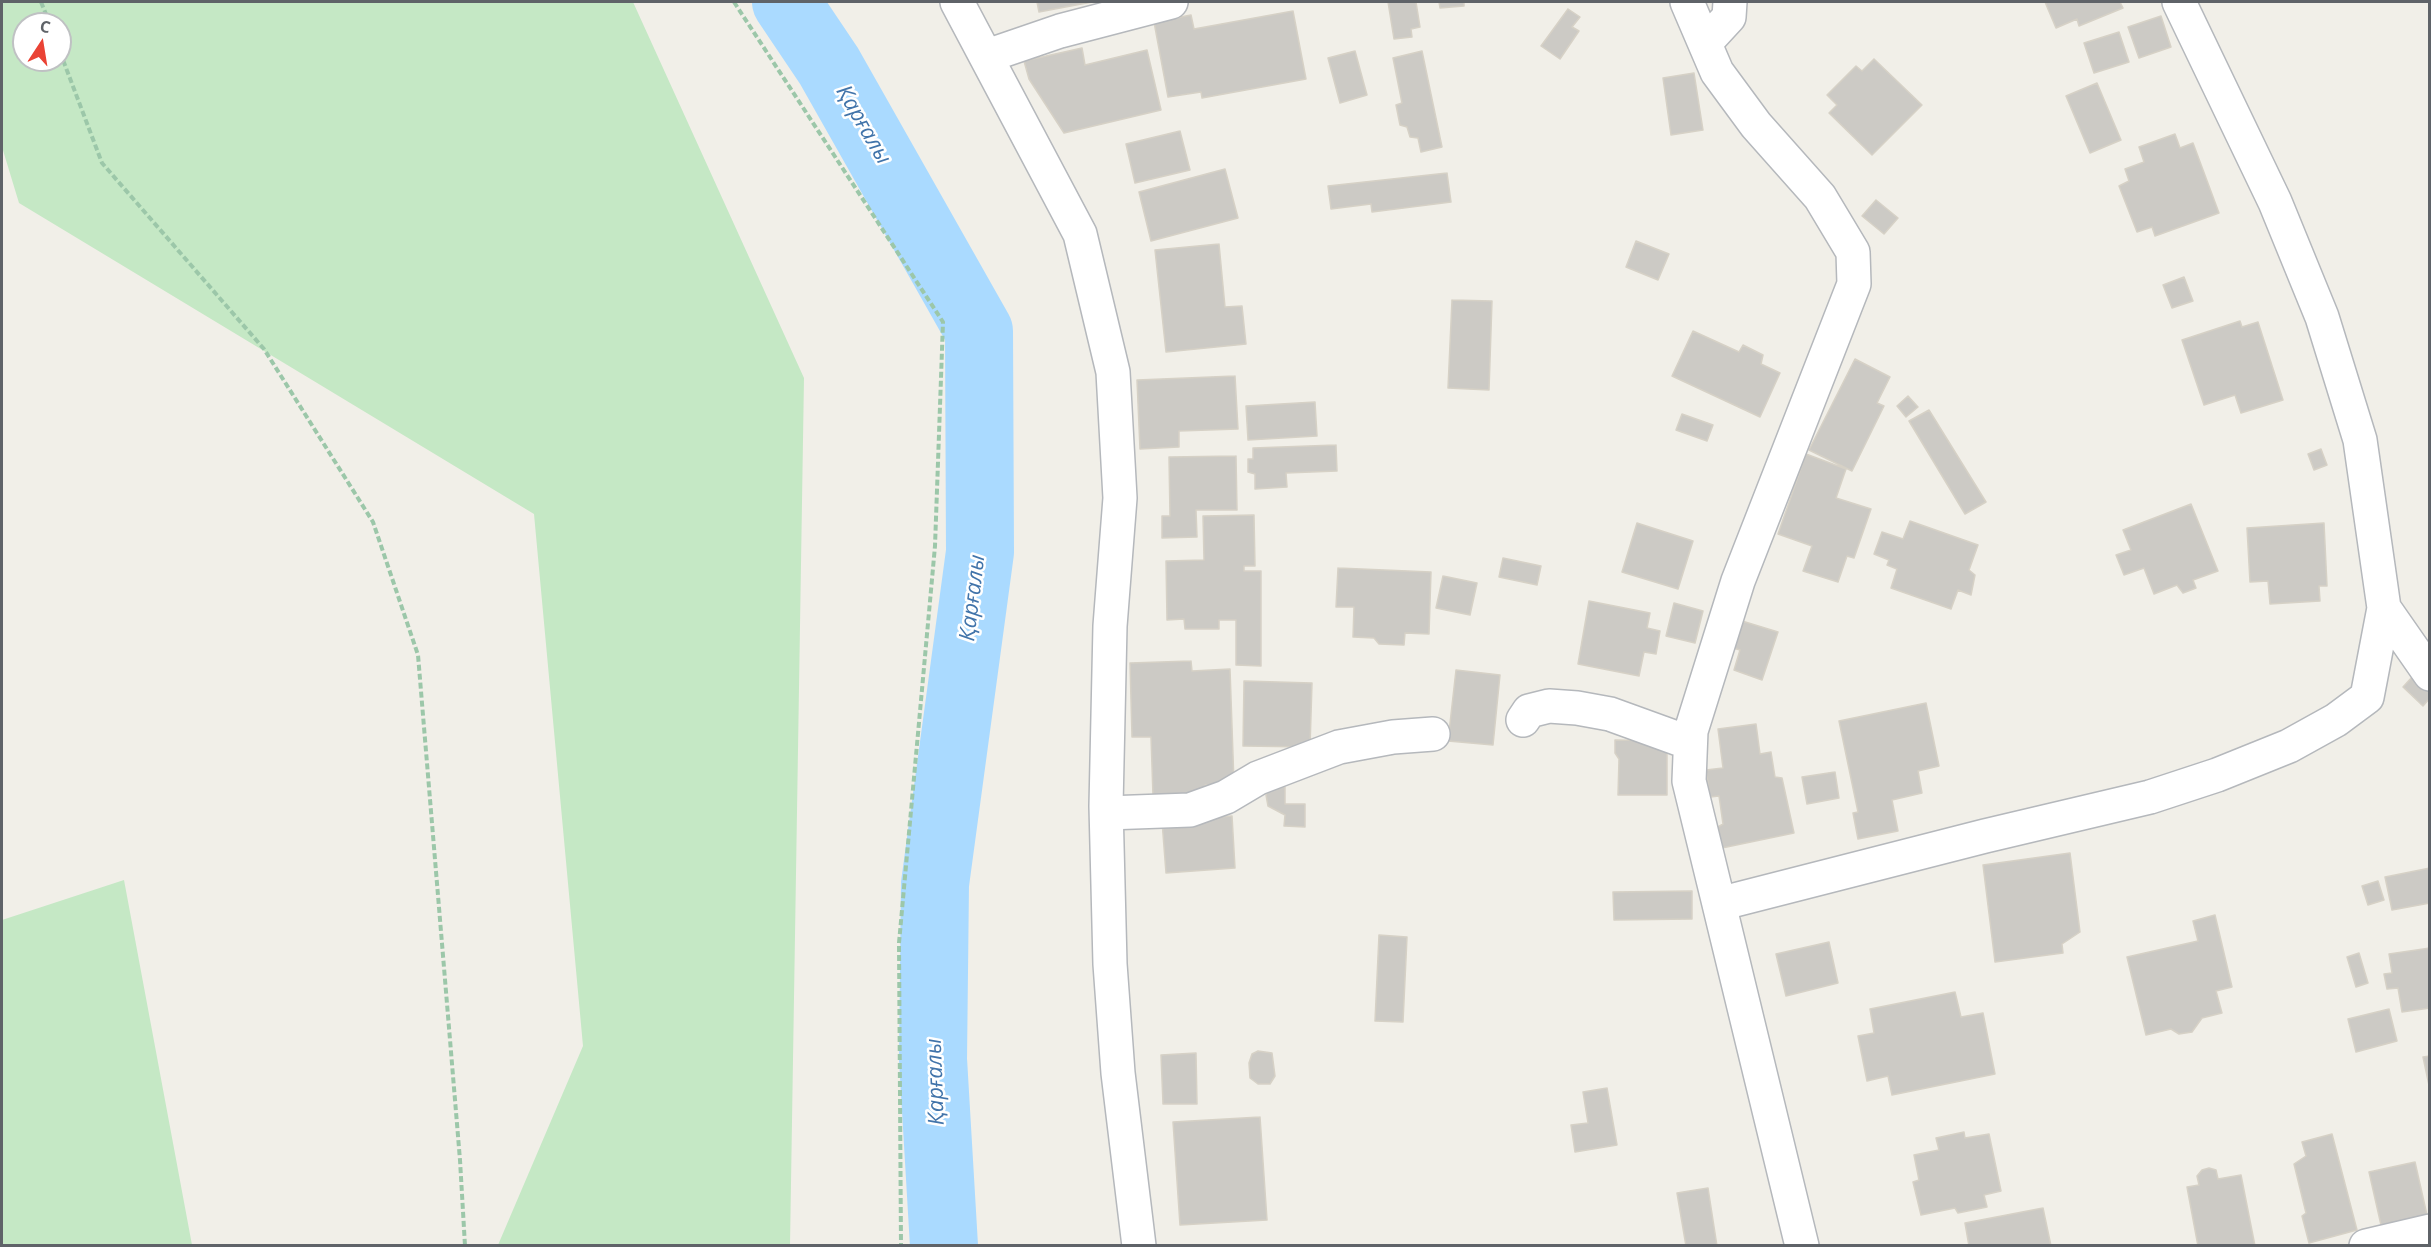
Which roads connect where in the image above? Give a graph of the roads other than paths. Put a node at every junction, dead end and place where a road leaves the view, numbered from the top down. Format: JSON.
{"nodes":[{"id":1,"x":957,"y":2,"type":"edge"},
{"id":2,"x":1171,"y":2,"type":"edge"},
{"id":3,"x":1687,"y":2,"type":"edge"},
{"id":4,"x":1730,"y":2,"type":"edge"},
{"id":5,"x":2179,"y":2,"type":"edge"},
{"id":6,"x":1705,"y":43,"type":"junction"},
{"id":7,"x":987,"y":56,"type":"junction"},
{"id":8,"x":2384,"y":608,"type":"junction"},
{"id":9,"x":2430,"y":674,"type":"edge"},
{"id":10,"x":1523,"y":720,"type":"dead end"},
{"id":11,"x":1433,"y":734,"type":"dead end"},
{"id":12,"x":1690,"y":744,"type":"junction"},
{"id":13,"x":1107,"y":813,"type":"junction"},
{"id":14,"x":1719,"y":904,"type":"junction"},
{"id":15,"x":2430,"y":1231,"type":"edge"},
{"id":16,"x":1139,"y":1245,"type":"edge"},
{"id":17,"x":1802,"y":1245,"type":"edge"},
{"id":18,"x":2366,"y":1245,"type":"edge"}],
"edges":[{"from":1,"to":7,"type":"street"},
{"from":2,"to":7,"type":"street"},
{"from":3,"to":6,"type":"street"},
{"from":4,"to":6,"type":"street"},
{"from":5,"to":8,"type":"street"},
{"from":6,"to":12,"type":"street"},
{"from":7,"to":13,"type":"street"},
{"from":8,"to":9,"type":"street"},
{"from":8,"to":14,"type":"street"},
{"from":10,"to":12,"type":"street"},
{"from":11,"to":13,"type":"street"},
{"from":12,"to":14,"type":"street"},
{"from":13,"to":16,"type":"street"},
{"from":14,"to":17,"type":"street"},
{"from":15,"to":18,"type":"street"}]}
